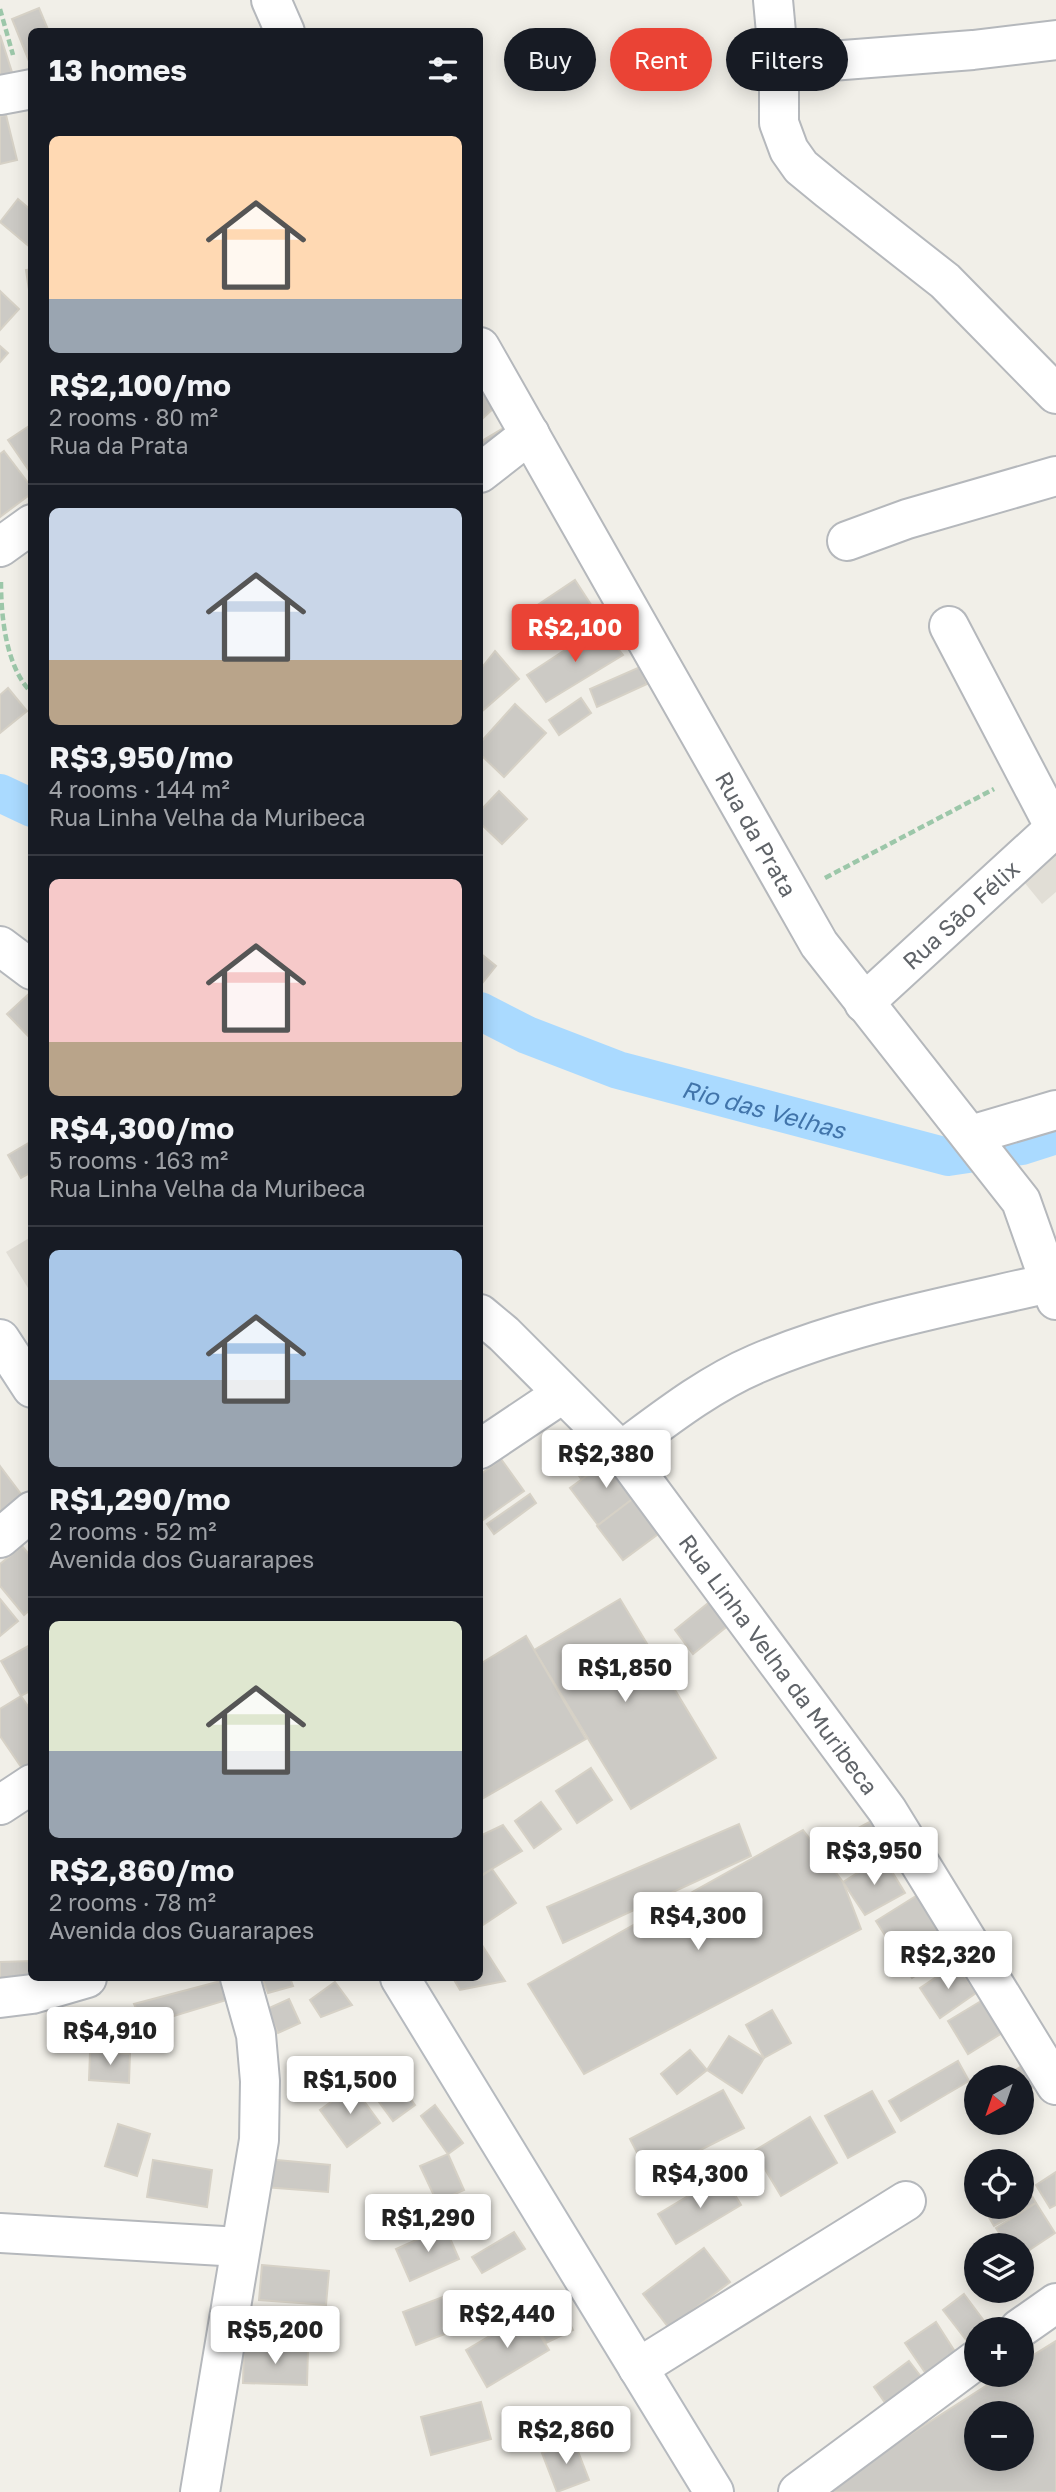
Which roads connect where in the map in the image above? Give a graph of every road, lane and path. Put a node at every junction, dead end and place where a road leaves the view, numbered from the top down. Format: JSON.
{"nodes":[{"id":1,"x":773,"y":0,"type":"edge"},
{"id":2,"x":0,"y":9,"type":"edge"},
{"id":3,"x":776,"y":28,"type":"edge"},
{"id":4,"x":1056,"y":40,"type":"edge"},
{"id":5,"x":848,"y":60,"type":"edge"},
{"id":6,"x":18,"y":91,"type":"edge"},
{"id":7,"x":779,"y":91,"type":"edge"},
{"id":8,"x":483,"y":352,"type":"edge"},
{"id":9,"x":1056,"y":394,"type":"edge"},
{"id":10,"x":530,"y":434,"type":"junction"},
{"id":11,"x":483,"y":471,"type":"edge"},
{"id":12,"x":1056,"y":476,"type":"edge"},
{"id":13,"x":11,"y":539,"type":"edge"},
{"id":14,"x":847,"y":541,"type":"dead end"},
{"id":15,"x":948,"y":626,"type":"dead end"},
{"id":16,"x":28,"y":690,"type":"edge"},
{"id":17,"x":1026,"y":772,"type":"junction"},
{"id":18,"x":1055,"y":828,"type":"edge"},
{"id":19,"x":790,"y":897,"type":"junction"},
{"id":20,"x":0,"y":946,"type":"edge"},
{"id":21,"x":28,"y":967,"type":"edge"},
{"id":22,"x":864,"y":1003,"type":"junction"},
{"id":23,"x":1056,"y":1110,"type":"edge"},
{"id":24,"x":980,"y":1147,"type":"junction"},
{"id":25,"x":1053,"y":1292,"type":"edge"},
{"id":26,"x":483,"y":1316,"type":"edge"},
{"id":27,"x":0,"y":1339,"type":"edge"},
{"id":28,"x":28,"y":1382,"type":"edge"},
{"id":29,"x":562,"y":1394,"type":"junction"},
{"id":30,"x":483,"y":1447,"type":"edge"},
{"id":31,"x":621,"y":1451,"type":"junction"},
{"id":32,"x":28,"y":1514,"type":"edge"},
{"id":33,"x":0,"y":1538,"type":"edge"},
{"id":34,"x":28,"y":1787,"type":"edge"},
{"id":35,"x":0,"y":1805,"type":"edge"},
{"id":36,"x":77,"y":1981,"type":"edge"},
{"id":37,"x":241,"y":1981,"type":"edge"},
{"id":38,"x":402,"y":1981,"type":"edge"},
{"id":39,"x":0,"y":1998,"type":"edge"},
{"id":40,"x":1056,"y":2085,"type":"edge"},
{"id":41,"x":906,"y":2201,"type":"dead end"},
{"id":42,"x":0,"y":2233,"type":"edge"},
{"id":43,"x":240,"y":2246,"type":"junction"},
{"id":44,"x":1056,"y":2303,"type":"edge"},
{"id":45,"x":1034,"y":2318,"type":"edge"},
{"id":46,"x":638,"y":2368,"type":"junction"},
{"id":47,"x":964,"y":2369,"type":"edge"},
{"id":48,"x":200,"y":2492,"type":"edge"},
{"id":49,"x":714,"y":2492,"type":"edge"},
{"id":50,"x":797,"y":2492,"type":"edge"}],
"edges":[{"from":1,"to":3,"type":"street"},
{"from":2,"to":6,"type":"path"},
{"from":4,"to":5,"type":"street"},
{"from":7,"to":9,"type":"street"},
{"from":8,"to":10,"type":"street","name":"Rua da Prata"},
{"from":10,"to":11,"type":"street"},
{"from":10,"to":19,"type":"street","name":"Rua da Prata"},
{"from":12,"to":14,"type":"street"},
{"from":13,"to":16,"type":"path"},
{"from":15,"to":17,"type":"street"},
{"from":17,"to":18,"type":"street"},
{"from":17,"to":19,"type":"path"},
{"from":18,"to":22,"type":"street","name":"Rua São Félix"},
{"from":19,"to":22,"type":"street","name":"Rua da Prata"},
{"from":20,"to":21,"type":"street"},
{"from":22,"to":24,"type":"street","name":"Rua da Prata"},
{"from":23,"to":24,"type":"street"},
{"from":24,"to":25,"type":"street","name":"Rua da Prata"},
{"from":25,"to":31,"type":"street"},
{"from":26,"to":29,"type":"street","name":"Rua Linha Velha da Muribeca"},
{"from":27,"to":28,"type":"street"},
{"from":29,"to":30,"type":"street"},
{"from":29,"to":31,"type":"street","name":"Rua Linha Velha da Muribeca"},
{"from":31,"to":40,"type":"street","name":"Rua Linha Velha da Muribeca"},
{"from":32,"to":33,"type":"street"},
{"from":34,"to":35,"type":"street"},
{"from":36,"to":39,"type":"street"},
{"from":37,"to":43,"type":"street"},
{"from":38,"to":46,"type":"street"},
{"from":41,"to":46,"type":"street"},
{"from":42,"to":43,"type":"street"},
{"from":43,"to":48,"type":"street"},
{"from":44,"to":45,"type":"street"},
{"from":46,"to":49,"type":"street"},
{"from":47,"to":50,"type":"street"}]}
